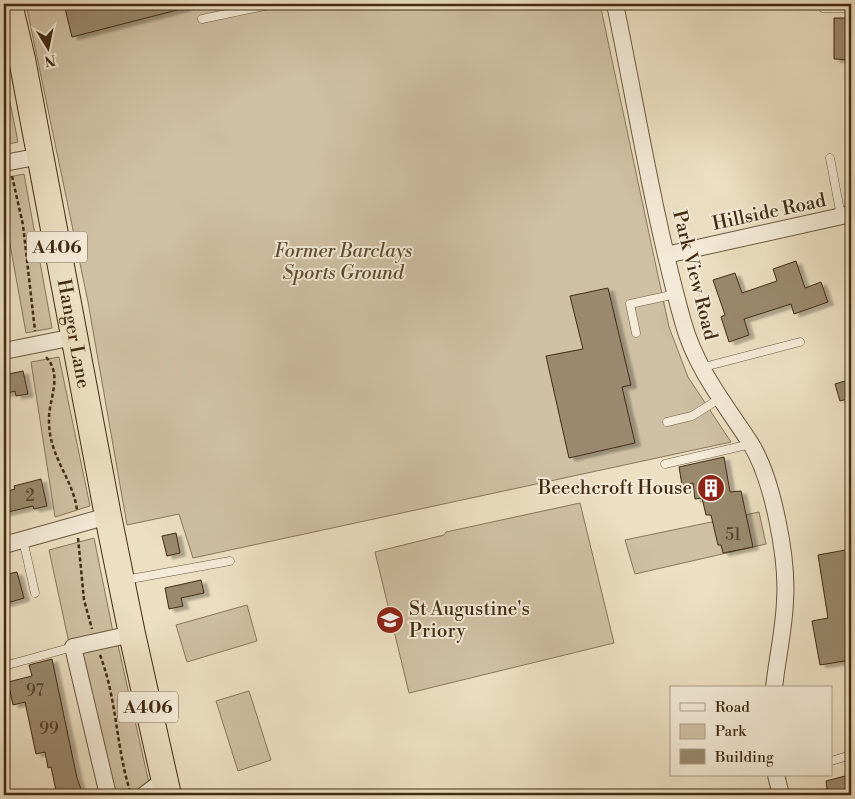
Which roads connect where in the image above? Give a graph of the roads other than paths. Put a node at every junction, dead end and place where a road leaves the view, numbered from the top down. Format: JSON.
{"nodes":[{"id":1,"x":9,"y":4,"type":"edge"},
{"id":2,"x":274,"y":4,"type":"edge"},
{"id":3,"x":615,"y":4,"type":"edge"},
{"id":4,"x":823,"y":8,"type":"dead end"},
{"id":5,"x":851,"y":8,"type":"edge"},
{"id":6,"x":202,"y":19,"type":"dead end"},
{"id":7,"x":41,"y":156,"type":"junction"},
{"id":8,"x":830,"y":158,"type":"dead end"},
{"id":9,"x":6,"y":163,"type":"edge"},
{"id":10,"x":846,"y":215,"type":"edge"},
{"id":11,"x":666,"y":255,"type":"junction"},
{"id":12,"x":676,"y":294,"type":"junction"},
{"id":13,"x":636,"y":333,"type":"dead end"},
{"id":14,"x":74,"y":337,"type":"junction"},
{"id":15,"x":800,"y":342,"type":"dead end"},
{"id":16,"x":4,"y":351,"type":"edge"},
{"id":17,"x":700,"y":368,"type":"junction"},
{"id":18,"x":719,"y":399,"type":"junction"},
{"id":19,"x":667,"y":422,"type":"dead end"},
{"id":20,"x":751,"y":444,"type":"junction"},
{"id":21,"x":665,"y":464,"type":"dead end"},
{"id":22,"x":108,"y":516,"type":"junction"},
{"id":23,"x":23,"y":540,"type":"junction"},
{"id":24,"x":4,"y":545,"type":"edge"},
{"id":25,"x":230,"y":561,"type":"dead end"},
{"id":26,"x":121,"y":581,"type":"junction"},
{"id":27,"x":35,"y":593,"type":"dead end"},
{"id":28,"x":132,"y":634,"type":"junction"},
{"id":29,"x":73,"y":647,"type":"junction"},
{"id":30,"x":4,"y":666,"type":"edge"},
{"id":31,"x":774,"y":686,"type":"edge"},
{"id":32,"x":851,"y":755,"type":"edge"},
{"id":33,"x":832,"y":761,"type":"edge"},
{"id":34,"x":780,"y":776,"type":"edge"},
{"id":35,"x":166,"y":787,"type":"edge"},
{"id":36,"x":108,"y":795,"type":"edge"},
{"id":37,"x":144,"y":795,"type":"edge"},
{"id":38,"x":781,"y":795,"type":"edge"}],
"edges":[{"from":1,"to":7,"type":"highway","name":"Hanger Lane","number":"A406"},
{"from":2,"to":6,"type":"lane"},
{"from":3,"to":11,"type":"street","name":"Park View Road"},
{"from":4,"to":5,"type":"lane"},
{"from":7,"to":9,"type":"street"},
{"from":7,"to":14,"type":"highway","name":"Hanger Lane","number":"A406"},
{"from":8,"to":10,"type":"lane"},
{"from":10,"to":11,"type":"street","name":"Hillside Road"},
{"from":11,"to":12,"type":"street","name":"Park View Road"},
{"from":12,"to":13,"type":"lane"},
{"from":12,"to":17,"type":"street","name":"Park View Road"},
{"from":14,"to":16,"type":"street"},
{"from":14,"to":22,"type":"highway","name":"Hanger Lane","number":"A406"},
{"from":15,"to":17,"type":"lane"},
{"from":17,"to":18,"type":"street","name":"Park View Road"},
{"from":18,"to":19,"type":"lane"},
{"from":18,"to":20,"type":"street","name":"Park View Road"},
{"from":20,"to":21,"type":"lane"},
{"from":20,"to":31,"type":"street","name":"Park View Road"},
{"from":22,"to":23,"type":"street"},
{"from":22,"to":26,"type":"highway","name":"Hanger Lane","number":"A406"},
{"from":23,"to":24,"type":"street"},
{"from":23,"to":27,"type":"lane"},
{"from":25,"to":26,"type":"lane"},
{"from":26,"to":28,"type":"highway","name":"Hanger Lane","number":"A406"},
{"from":28,"to":29,"type":"street"},
{"from":28,"to":35,"type":"highway","name":"Hanger Lane","number":"A406"},
{"from":29,"to":30,"type":"lane"},
{"from":29,"to":36,"type":"street"},
{"from":32,"to":33,"type":"lane"},
{"from":34,"to":38,"type":"street"},
{"from":35,"to":37,"type":"street"}]}
